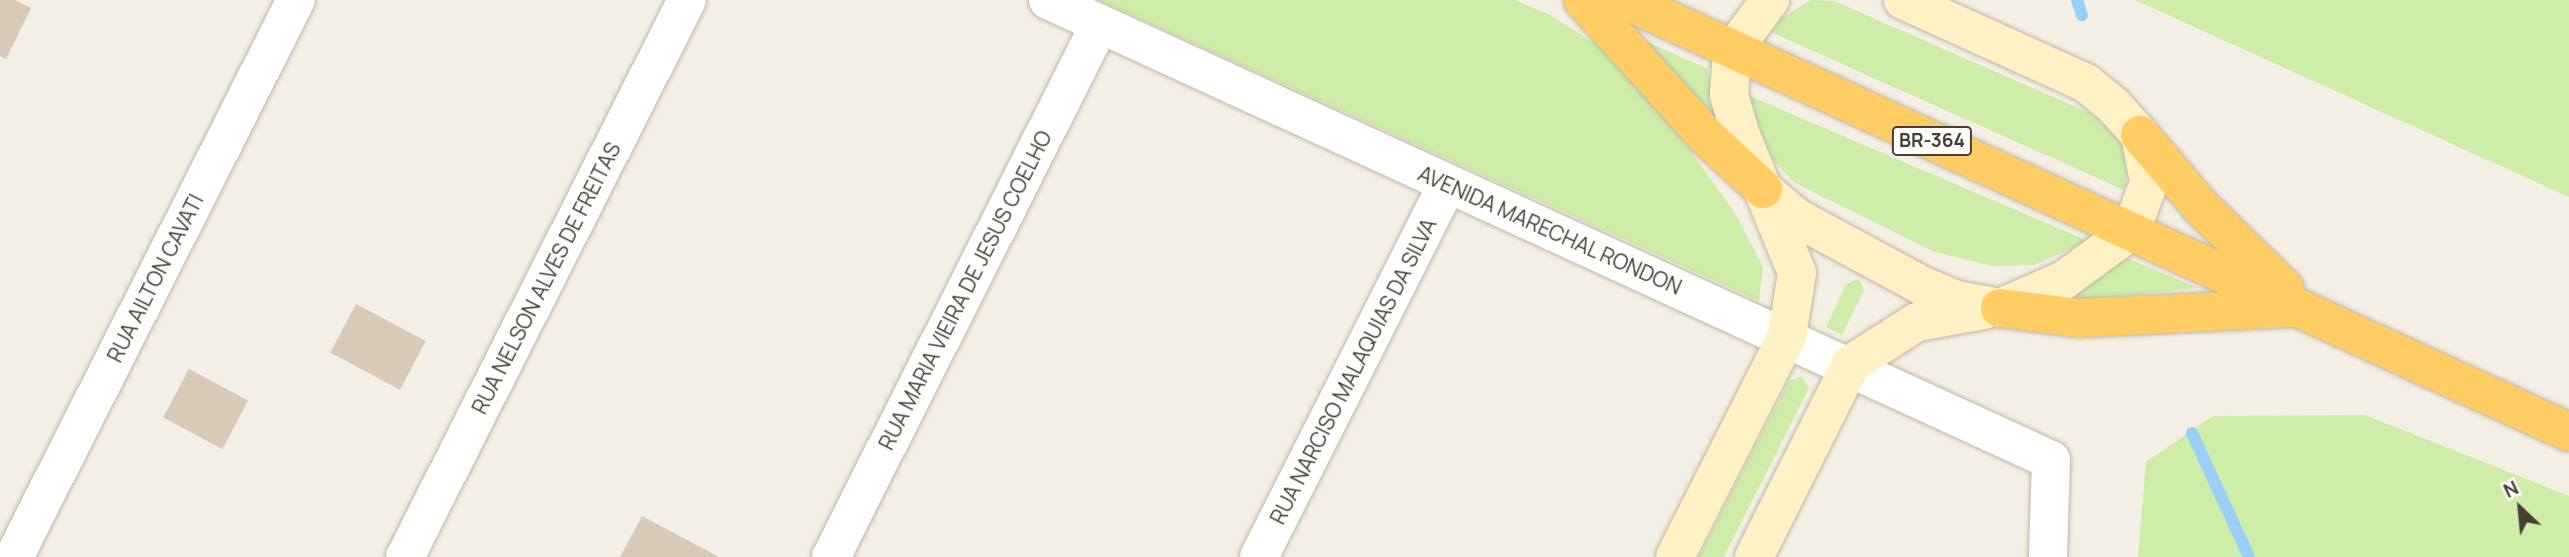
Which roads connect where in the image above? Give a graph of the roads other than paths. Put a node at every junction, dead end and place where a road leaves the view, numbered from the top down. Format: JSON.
{"nodes":[{"id":1,"x":296,"y":0,"type":"edge"},
{"id":2,"x":687,"y":0,"type":"edge"},
{"id":3,"x":1048,"y":0,"type":"edge"},
{"id":4,"x":1583,"y":0,"type":"edge"},
{"id":5,"x":1625,"y":0,"type":"edge"},
{"id":6,"x":1770,"y":0,"type":"edge"},
{"id":7,"x":1903,"y":0,"type":"edge"},
{"id":8,"x":1100,"y":24,"type":"junction"},
{"id":9,"x":1732,"y":51,"type":"junction"},
{"id":10,"x":2140,"y":135,"type":"junction"},
{"id":11,"x":1447,"y":185,"type":"junction"},
{"id":12,"x":1763,"y":189,"type":"junction"},
{"id":13,"x":2131,"y":231,"type":"junction"},
{"id":14,"x":2000,"y":308,"type":"junction"},
{"id":15,"x":2305,"y":308,"type":"junction"},
{"id":16,"x":1787,"y":336,"type":"junction"},
{"id":17,"x":1851,"y":364,"type":"junction"},
{"id":18,"x":2569,"y":432,"type":"edge"},
{"id":19,"x":14,"y":557,"type":"edge"},
{"id":20,"x":405,"y":557,"type":"edge"},
{"id":21,"x":831,"y":557,"type":"edge"},
{"id":22,"x":1259,"y":557,"type":"edge"},
{"id":23,"x":1675,"y":557,"type":"edge"},
{"id":24,"x":1754,"y":557,"type":"edge"},
{"id":25,"x":2048,"y":557,"type":"edge"}],
"edges":[{"from":1,"to":19,"type":"street","name":"RUA AILTON CAVATI"},
{"from":2,"to":20,"type":"street","name":"RUA NELSON ALVES DE FREITAS"},
{"from":3,"to":8,"type":"street","name":"AVENIDA MARECHAL RONDON"},
{"from":4,"to":12,"type":"highway"},
{"from":5,"to":9,"type":"highway","number":"BR-364"},
{"from":6,"to":9,"type":"street"},
{"from":7,"to":10,"type":"street"},
{"from":8,"to":11,"type":"street","name":"AVENIDA MARECHAL RONDON"},
{"from":8,"to":21,"type":"street","name":"RUA MARIA VIEIRA DE JESUS COELHO"},
{"from":9,"to":12,"type":"street"},
{"from":9,"to":13,"type":"highway","number":"BR-364"},
{"from":10,"to":13,"type":"street"},
{"from":10,"to":15,"type":"highway"},
{"from":11,"to":16,"type":"street","name":"AVENIDA MARECHAL RONDON"},
{"from":11,"to":22,"type":"street","name":"RUA NARCISO MALAQUIAS DA SILVA"},
{"from":12,"to":14,"type":"street"},
{"from":12,"to":16,"type":"street"},
{"from":13,"to":14,"type":"street"},
{"from":13,"to":15,"type":"highway","number":"BR-364"},
{"from":14,"to":15,"type":"highway"},
{"from":14,"to":17,"type":"street"},
{"from":15,"to":18,"type":"highway","number":"BR-364"},
{"from":16,"to":17,"type":"street","name":"AVENIDA MARECHAL RONDON"},
{"from":16,"to":23,"type":"street"},
{"from":17,"to":24,"type":"street"},
{"from":17,"to":25,"type":"street","name":"AVENIDA MARECHAL RONDON"}]}
